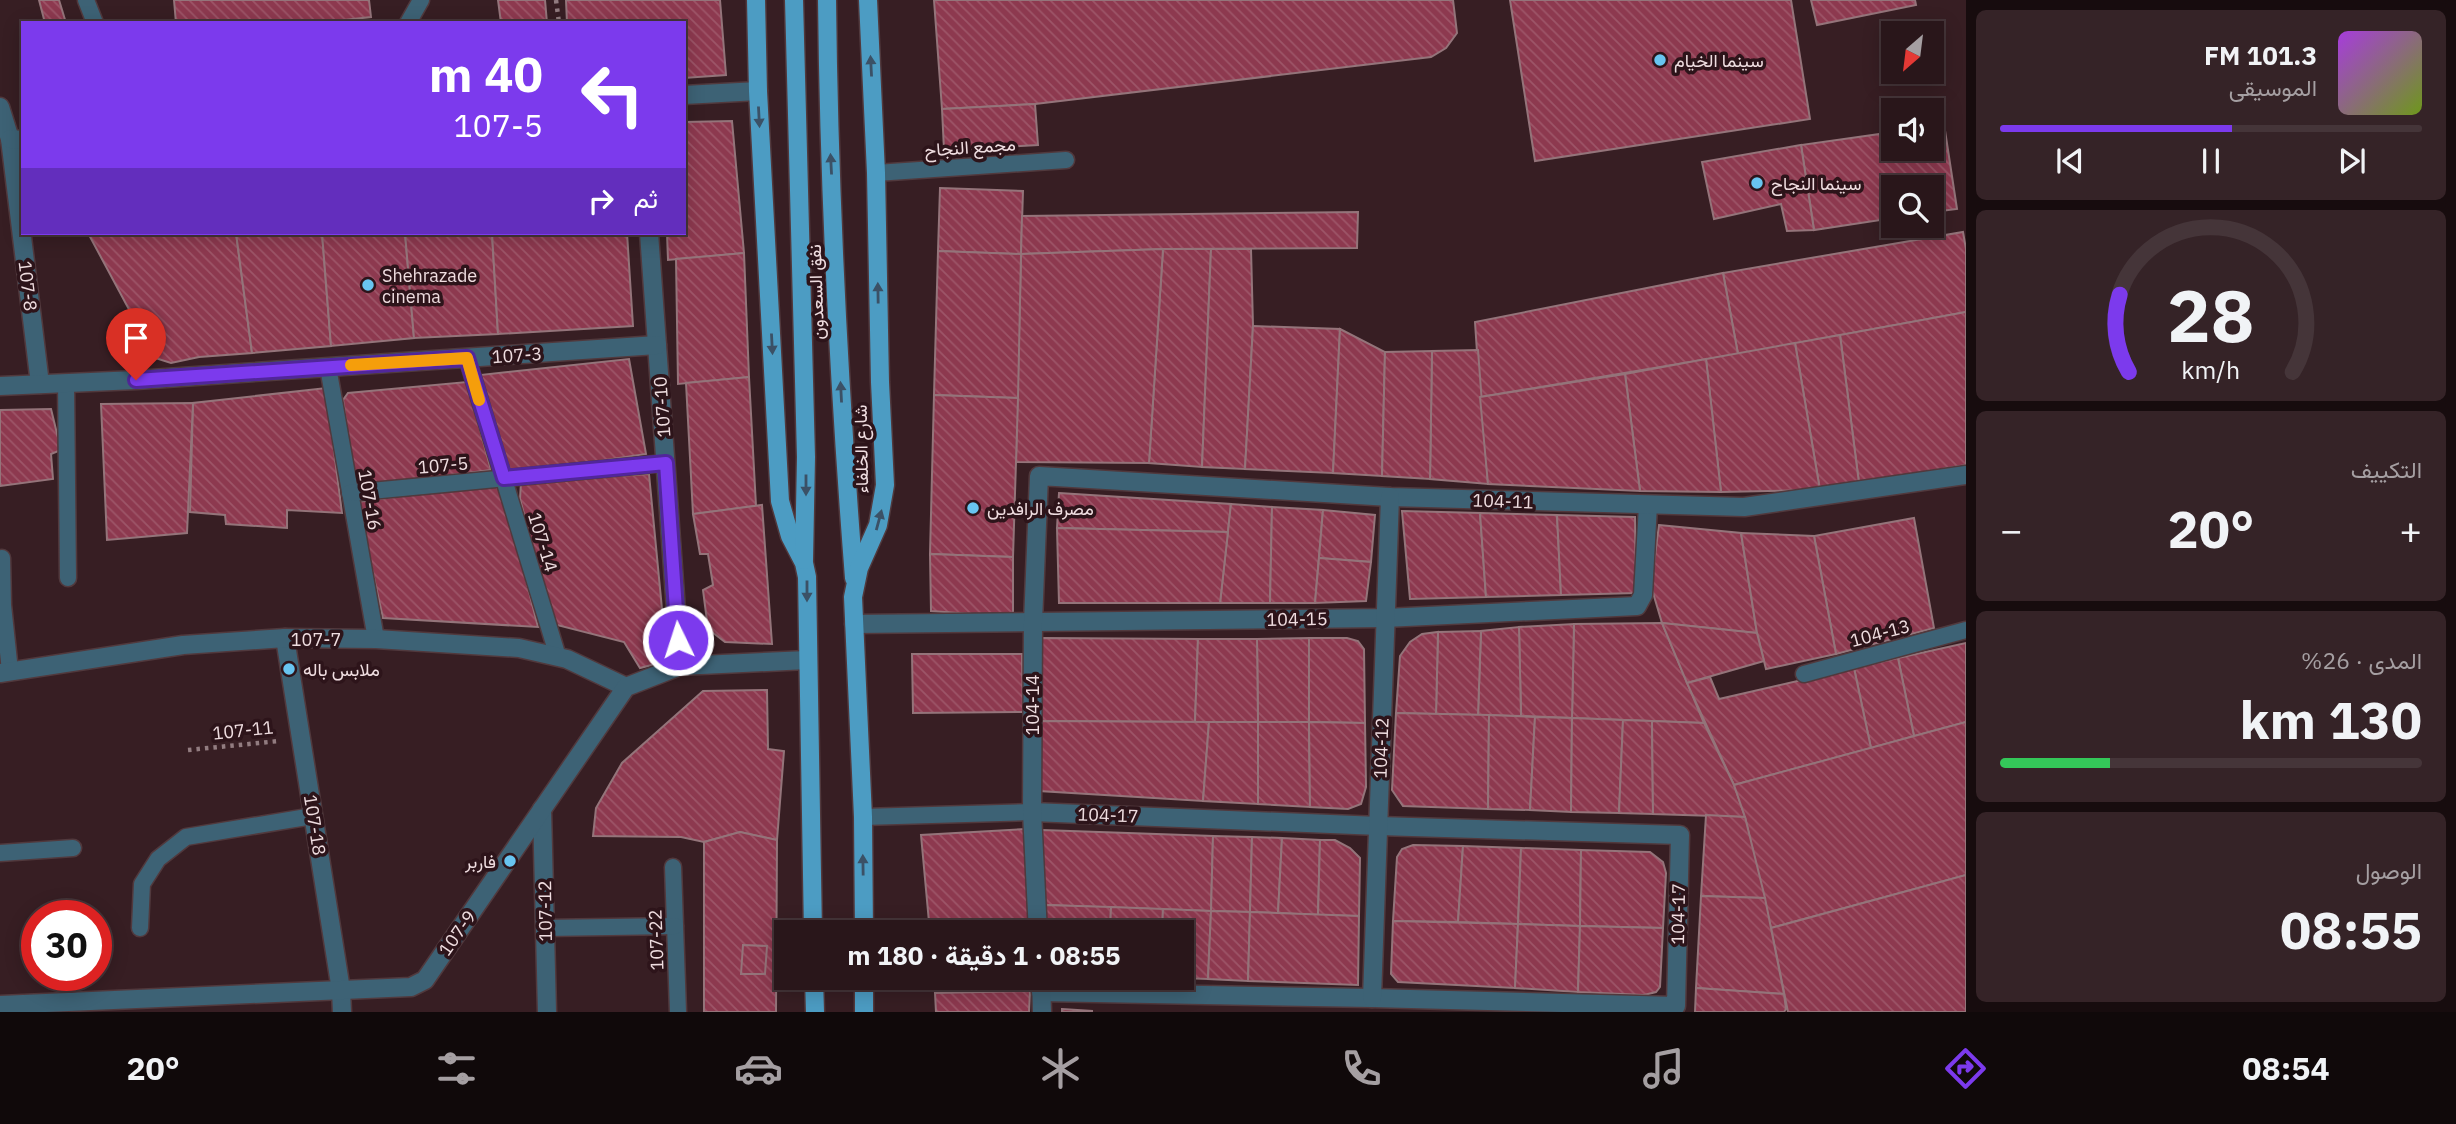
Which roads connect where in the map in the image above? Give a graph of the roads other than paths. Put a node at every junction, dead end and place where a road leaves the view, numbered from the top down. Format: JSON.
{"nodes":[{"id":1,"x":86,"y":0,"type":"edge"},
{"id":2,"x":421,"y":0,"type":"edge"},
{"id":3,"x":756,"y":0,"type":"edge"},
{"id":4,"x":794,"y":0,"type":"edge"},
{"id":5,"x":827,"y":0,"type":"edge"},
{"id":6,"x":868,"y":0,"type":"edge"},
{"id":7,"x":94,"y":21,"type":"edge"},
{"id":8,"x":409,"y":21,"type":"edge"},
{"id":9,"x":758,"y":91,"type":"junction"},
{"id":10,"x":686,"y":95,"type":"edge"},
{"id":11,"x":0,"y":107,"type":"edge"},
{"id":12,"x":16,"y":140,"type":"edge"},
{"id":13,"x":1066,"y":160,"type":"dead end"},
{"id":14,"x":876,"y":173,"type":"junction"},
{"id":15,"x":21,"y":191,"type":"edge"},
{"id":16,"x":25,"y":235,"type":"edge"},
{"id":17,"x":649,"y":235,"type":"edge"},
{"id":18,"x":657,"y":345,"type":"junction"},
{"id":19,"x":467,"y":358,"type":"junction"},
{"id":20,"x":328,"y":367,"type":"junction"},
{"id":21,"x":66,"y":383,"type":"junction"},
{"id":22,"x":40,"y":384,"type":"junction"},
{"id":23,"x":0,"y":386,"type":"edge"},
{"id":24,"x":666,"y":463,"type":"junction"},
{"id":25,"x":1966,"y":475,"type":"edge"},
{"id":26,"x":1039,"y":476,"type":"joint"},
{"id":27,"x":504,"y":478,"type":"junction"},
{"id":28,"x":350,"y":493,"type":"junction"},
{"id":29,"x":1390,"y":497,"type":"junction"},
{"id":30,"x":1648,"y":505,"type":"junction"},
{"id":31,"x":2,"y":558,"type":"dead end"},
{"id":32,"x":804,"y":563,"type":"junction"},
{"id":33,"x":68,"y":578,"type":"dead end"},
{"id":34,"x":855,"y":582,"type":"junction"},
{"id":35,"x":1385,"y":618,"type":"junction"},
{"id":36,"x":1033,"y":622,"type":"junction"},
{"id":37,"x":854,"y":624,"type":"junction"},
{"id":38,"x":1966,"y":630,"type":"edge"},
{"id":39,"x":285,"y":638,"type":"junction"},
{"id":40,"x":376,"y":639,"type":"junction"},
{"id":41,"x":558,"y":656,"type":"junction"},
{"id":42,"x":807,"y":660,"type":"junction"},
{"id":43,"x":680,"y":666,"type":"junction"},
{"id":44,"x":5,"y":672,"type":"edge"},
{"id":45,"x":1804,"y":674,"type":"dead end"},
{"id":46,"x":626,"y":687,"type":"junction"},
{"id":47,"x":542,"y":809,"type":"junction"},
{"id":48,"x":1032,"y":812,"type":"junction"},
{"id":49,"x":313,"y":816,"type":"junction"},
{"id":50,"x":863,"y":817,"type":"junction"},
{"id":51,"x":1379,"y":826,"type":"junction"},
{"id":52,"x":73,"y":848,"type":"dead end"},
{"id":53,"x":0,"y":853,"type":"edge"},
{"id":54,"x":673,"y":867,"type":"dead end"},
{"id":55,"x":813,"y":920,"type":"edge"},
{"id":56,"x":864,"y":920,"type":"edge"},
{"id":57,"x":1037,"y":920,"type":"edge"},
{"id":58,"x":675,"y":926,"type":"junction"},
{"id":59,"x":140,"y":928,"type":"dead end"},
{"id":60,"x":545,"y":928,"type":"junction"},
{"id":61,"x":341,"y":990,"type":"junction"},
{"id":62,"x":814,"y":990,"type":"edge"},
{"id":63,"x":864,"y":990,"type":"edge"},
{"id":64,"x":1041,"y":990,"type":"edge"},
{"id":65,"x":1168,"y":990,"type":"edge"},
{"id":66,"x":1372,"y":998,"type":"junction"},
{"id":67,"x":0,"y":1005,"type":"edge"},
{"id":68,"x":29,"y":1008,"type":"edge"},
{"id":69,"x":342,"y":1012,"type":"edge"},
{"id":70,"x":547,"y":1012,"type":"edge"},
{"id":71,"x":678,"y":1012,"type":"edge"},
{"id":72,"x":815,"y":1012,"type":"edge"},
{"id":73,"x":864,"y":1012,"type":"edge"},
{"id":74,"x":1042,"y":1012,"type":"edge"}],
"edges":[{"from":1,"to":7,"type":"lane"},
{"from":2,"to":8,"type":"lane"},
{"from":3,"to":9,"type":"main road"},
{"from":4,"to":32,"type":"main road","name":"نفق السعدون","one_way":true},
{"from":34,"to":5,"type":"main road","name":"نفق السعدون","one_way":true},
{"from":14,"to":6,"type":"main road","name":"شارع الخلفاء","one_way":true},
{"from":9,"to":10,"type":"street"},
{"from":9,"to":32,"type":"main road","one_way":true},
{"from":11,"to":12,"type":"street","name":"107-8"},
{"from":12,"to":15,"type":"street","name":"107-8"},
{"from":13,"to":14,"type":"lane","name":"مجمع النجاح"},
{"from":34,"to":14,"type":"main road","name":"شارع الخلفاء","one_way":true},
{"from":16,"to":22,"type":"street","name":"107-8"},
{"from":17,"to":18,"type":"street","name":"107-10"},
{"from":18,"to":19,"type":"street","name":"107-3"},
{"from":18,"to":24,"type":"street","name":"107-10"},
{"from":19,"to":20,"type":"street","name":"107-3"},
{"from":19,"to":27,"type":"lane","name":"107-14"},
{"from":20,"to":21,"type":"street","name":"107-3"},
{"from":20,"to":28,"type":"lane","name":"107-16"},
{"from":21,"to":22,"type":"street","name":"107-3"},
{"from":21,"to":33,"type":"lane"},
{"from":22,"to":23,"type":"street","name":"107-3"},
{"from":24,"to":27,"type":"lane","name":"107-5"},
{"from":24,"to":43,"type":"street","name":"107-10"},
{"from":25,"to":30,"type":"street","name":"104-11"},
{"from":26,"to":29,"type":"street","name":"104-11"},
{"from":26,"to":36,"type":"street","name":"104-14"},
{"from":27,"to":28,"type":"lane","name":"107-5"},
{"from":27,"to":41,"type":"lane","name":"107-14"},
{"from":28,"to":40,"type":"lane","name":"107-16"},
{"from":29,"to":30,"type":"street","name":"104-11"},
{"from":29,"to":35,"type":"street","name":"104-12"},
{"from":30,"to":35,"type":"street","name":"104-15"},
{"from":31,"to":44,"type":"lane"},
{"from":32,"to":42,"type":"main road","one_way":true},
{"from":34,"to":37,"type":"main road","name":"شارع الخلفاء"},
{"from":35,"to":36,"type":"street","name":"104-15"},
{"from":35,"to":51,"type":"street","name":"104-12"},
{"from":36,"to":37,"type":"street","name":"104-15"},
{"from":36,"to":48,"type":"street","name":"104-14"},
{"from":37,"to":50,"type":"main road","name":"شارع الخلفاء"},
{"from":38,"to":45,"type":"lane","name":"104-13"},
{"from":39,"to":40,"type":"street","name":"107-7"},
{"from":39,"to":44,"type":"street","name":"107-7"},
{"from":39,"to":49,"type":"street","name":"107-18"},
{"from":40,"to":41,"type":"street","name":"107-7"},
{"from":41,"to":46,"type":"street","name":"107-7"},
{"from":42,"to":43,"type":"street"},
{"from":42,"to":55,"type":"main road"},
{"from":43,"to":46,"type":"street"},
{"from":46,"to":47,"type":"street","name":"107-9"},
{"from":47,"to":60,"type":"street","name":"107-12"},
{"from":47,"to":61,"type":"street","name":"107-9"},
{"from":48,"to":50,"type":"lane"},
{"from":48,"to":51,"type":"street","name":"104-17"},
{"from":48,"to":57,"type":"street","name":"104-14"},
{"from":49,"to":59,"type":"lane"},
{"from":49,"to":61,"type":"street","name":"107-18"},
{"from":56,"to":50,"type":"main road","name":"شارع الخلفاء","one_way":true},
{"from":51,"to":66,"type":"street","name":"104-12"},
{"from":51,"to":66,"type":"street","name":"104-17"},
{"from":52,"to":53,"type":"lane"},
{"from":54,"to":58,"type":"lane","name":"107-22"},
{"from":58,"to":60,"type":"lane"},
{"from":58,"to":71,"type":"lane","name":"107-22"},
{"from":60,"to":70,"type":"street","name":"107-12"},
{"from":61,"to":68,"type":"street","name":"107-9"},
{"from":61,"to":69,"type":"street","name":"107-18"},
{"from":62,"to":72,"type":"main road"},
{"from":63,"to":73,"type":"main road"},
{"from":64,"to":74,"type":"street"},
{"from":65,"to":66,"type":"street","name":"104-17"},
{"from":67,"to":68,"type":"street","name":"107-9"}]}
